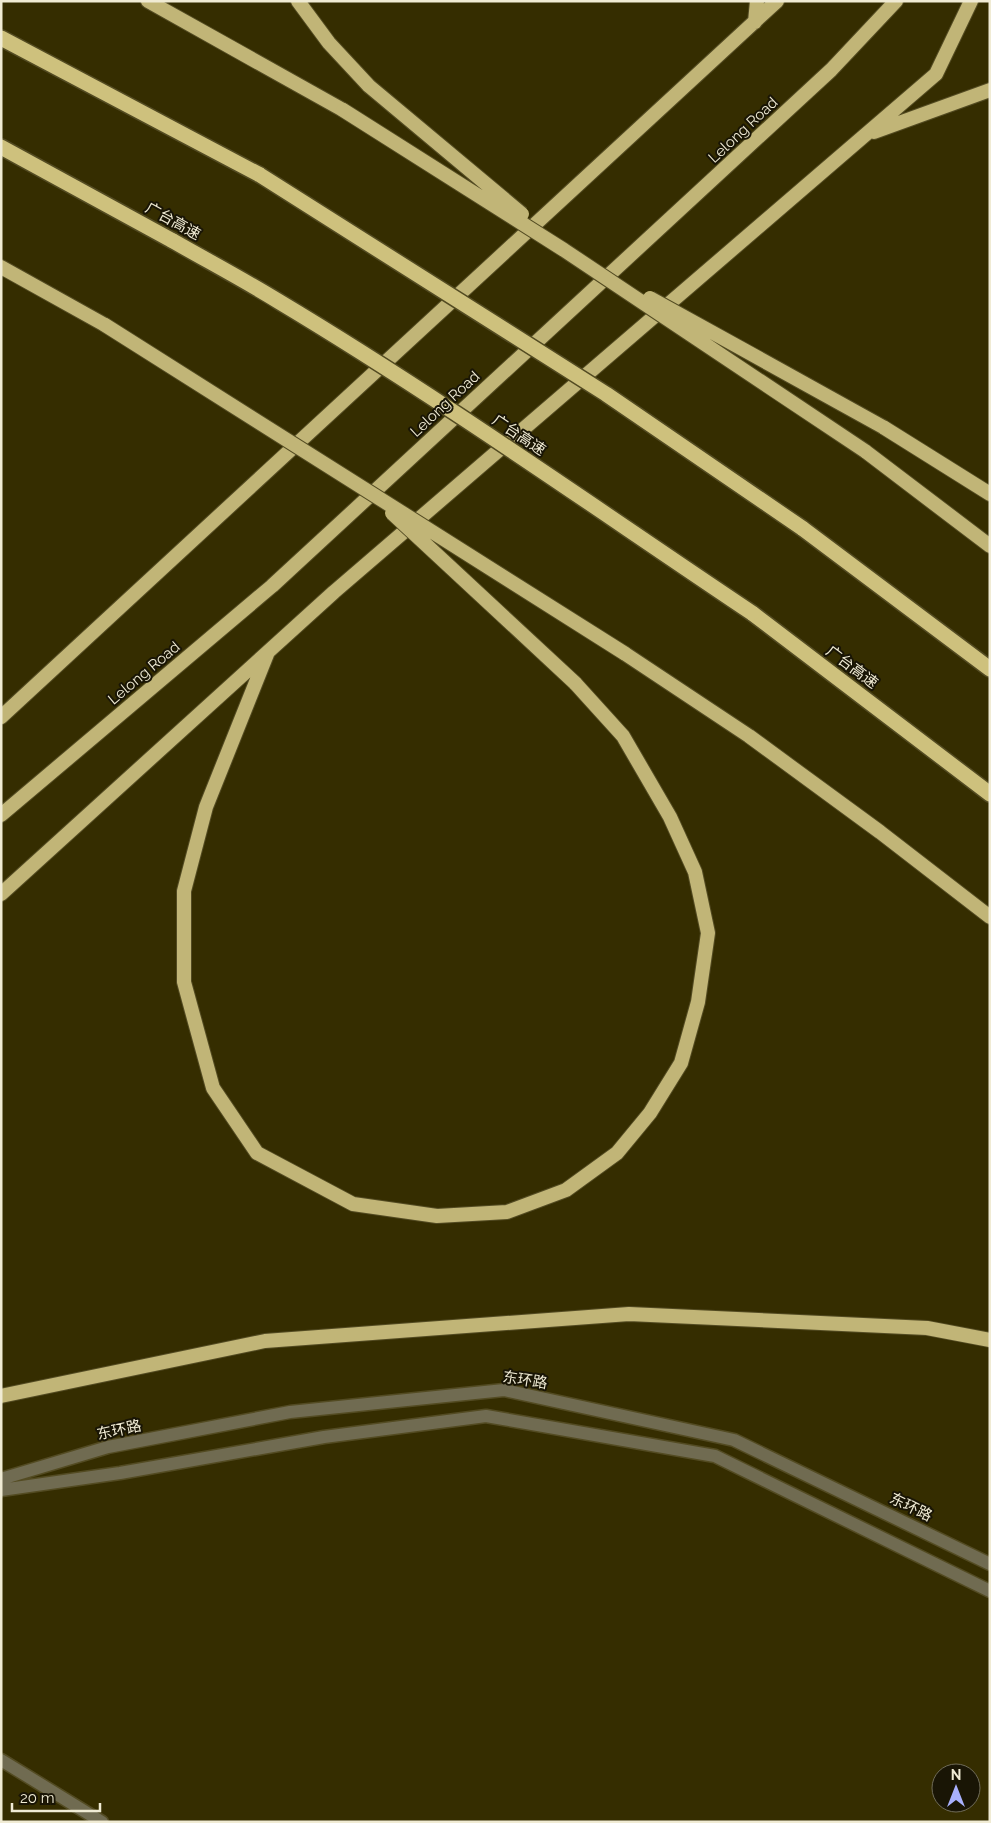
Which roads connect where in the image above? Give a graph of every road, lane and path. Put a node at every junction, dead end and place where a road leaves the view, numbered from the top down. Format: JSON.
{"nodes":[{"id":1,"x":148,"y":1,"type":"edge"},
{"id":2,"x":298,"y":1,"type":"edge"},
{"id":3,"x":757,"y":1,"type":"edge"},
{"id":4,"x":777,"y":1,"type":"edge"},
{"id":5,"x":896,"y":1,"type":"edge"},
{"id":6,"x":971,"y":1,"type":"edge"},
{"id":7,"x":755,"y":22,"type":"junction"},
{"id":8,"x":1,"y":38,"type":"edge"},
{"id":9,"x":990,"y":90,"type":"edge"},
{"id":10,"x":864,"y":136,"type":"junction"},
{"id":11,"x":1,"y":147,"type":"edge"},
{"id":12,"x":564,"y":250,"type":"junction"},
{"id":13,"x":1,"y":267,"type":"edge"},
{"id":14,"x":366,"y":489,"type":"junction"},
{"id":15,"x":990,"y":494,"type":"edge"},
{"id":16,"x":990,"y":546,"type":"edge"},
{"id":17,"x":268,"y":652,"type":"junction"},
{"id":18,"x":990,"y":669,"type":"edge"},
{"id":19,"x":1,"y":717,"type":"edge"},
{"id":20,"x":990,"y":794,"type":"edge"},
{"id":21,"x":1,"y":815,"type":"edge"},
{"id":22,"x":1,"y":894,"type":"edge"},
{"id":23,"x":990,"y":917,"type":"edge"},
{"id":24,"x":990,"y":1340,"type":"edge"},
{"id":25,"x":1,"y":1396,"type":"edge"},
{"id":26,"x":1,"y":1479,"type":"edge"},
{"id":27,"x":1,"y":1490,"type":"edge"},
{"id":28,"x":990,"y":1564,"type":"edge"},
{"id":29,"x":990,"y":1591,"type":"edge"},
{"id":30,"x":1,"y":1760,"type":"edge"},
{"id":31,"x":102,"y":1822,"type":"edge"}],
"edges":[{"from":1,"to":12,"type":"highway","bridge":true},
{"from":2,"to":12,"type":"highway","bridge":true},
{"from":3,"to":7,"type":"highway"},
{"from":4,"to":7,"type":"highway"},
{"from":5,"to":21,"type":"highway","name":"Lelong Road"},
{"from":6,"to":10,"type":"highway"},
{"from":7,"to":19,"type":"highway"},
{"from":8,"to":18,"type":"highway","bridge":true},
{"from":9,"to":10,"type":"highway"},
{"from":10,"to":17,"type":"highway"},
{"from":11,"to":20,"type":"highway","name":"广台高速","bridge":true},
{"from":12,"to":15,"type":"highway","bridge":true},
{"from":12,"to":16,"type":"highway","bridge":true},
{"from":13,"to":14,"type":"highway","bridge":true},
{"from":14,"to":17,"type":"highway","bridge":true},
{"from":14,"to":23,"type":"highway","bridge":true},
{"from":17,"to":22,"type":"highway"},
{"from":24,"to":25,"type":"highway"},
{"from":26,"to":28,"type":"lane","name":"东环路"},
{"from":27,"to":29,"type":"lane"},
{"from":30,"to":31,"type":"lane"}]}
